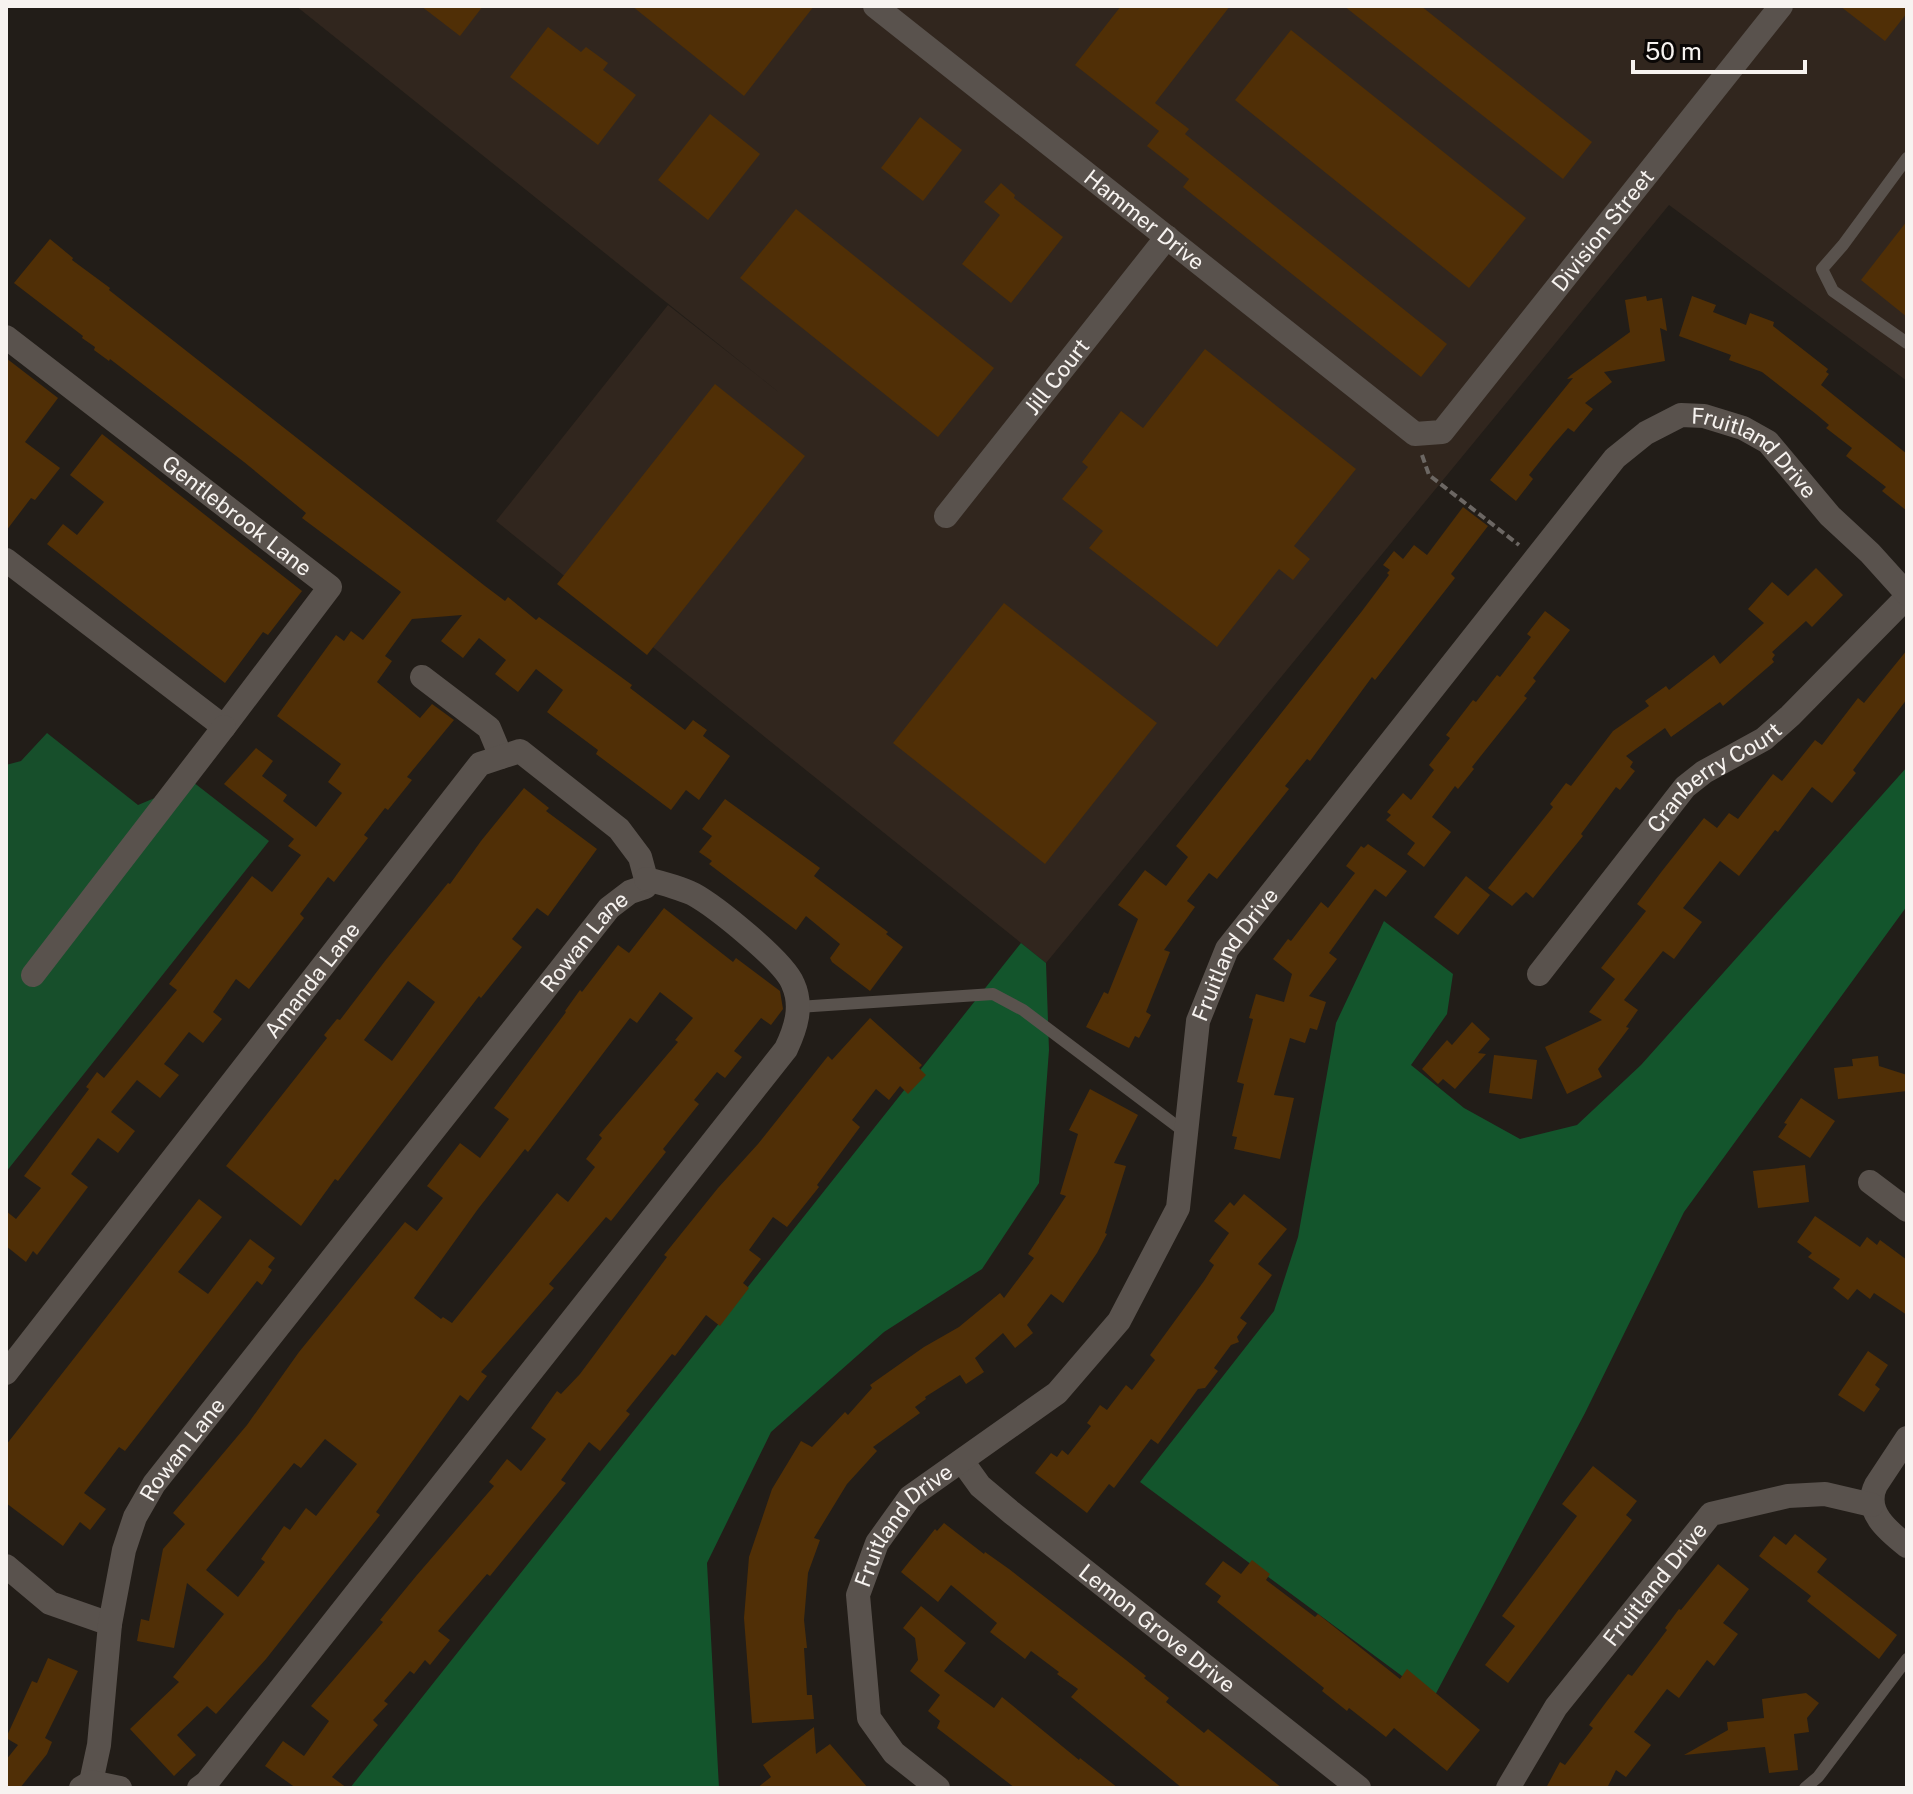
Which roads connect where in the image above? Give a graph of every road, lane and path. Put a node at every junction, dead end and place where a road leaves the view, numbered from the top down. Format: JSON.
{"nodes":[{"id":1,"x":875,"y":6,"type":"edge"},
{"id":2,"x":1781,"y":6,"type":"edge"},
{"id":3,"x":1907,"y":158,"type":"edge"},
{"id":4,"x":1167,"y":237,"type":"junction"},
{"id":5,"x":6,"y":337,"type":"edge"},
{"id":6,"x":1907,"y":343,"type":"edge"},
{"id":7,"x":1415,"y":434,"type":"junction"},
{"id":8,"x":946,"y":516,"type":"dead end"},
{"id":9,"x":1536,"y":558,"type":"junction"},
{"id":10,"x":6,"y":560,"type":"edge"},
{"id":11,"x":1907,"y":595,"type":"edge"},
{"id":12,"x":422,"y":677,"type":"dead end"},
{"id":13,"x":224,"y":727,"type":"junction"},
{"id":14,"x":501,"y":757,"type":"junction"},
{"id":15,"x":646,"y":879,"type":"junction"},
{"id":16,"x":1539,"y":974,"type":"dead end"},
{"id":17,"x":33,"y":975,"type":"dead end"},
{"id":18,"x":798,"y":1007,"type":"junction"},
{"id":19,"x":1186,"y":1133,"type":"junction"},
{"id":20,"x":1870,"y":1182,"type":"dead end"},
{"id":21,"x":1907,"y":1210,"type":"edge"},
{"id":22,"x":6,"y":1373,"type":"edge"},
{"id":23,"x":1907,"y":1438,"type":"edge"},
{"id":24,"x":962,"y":1461,"type":"junction"},
{"id":25,"x":1872,"y":1505,"type":"junction"},
{"id":26,"x":1907,"y":1546,"type":"edge"},
{"id":27,"x":6,"y":1566,"type":"edge"},
{"id":28,"x":110,"y":1624,"type":"junction"},
{"id":29,"x":1907,"y":1659,"type":"edge"},
{"id":30,"x":86,"y":1785,"type":"edge"},
{"id":31,"x":120,"y":1788,"type":"edge"},
{"id":32,"x":199,"y":1788,"type":"edge"},
{"id":33,"x":938,"y":1788,"type":"edge"},
{"id":34,"x":1359,"y":1788,"type":"edge"},
{"id":35,"x":1508,"y":1788,"type":"edge"},
{"id":36,"x":1805,"y":1788,"type":"edge"}],
"edges":[{"from":1,"to":4,"type":"street","name":"Hammer Drive"},
{"from":2,"to":7,"type":"street","name":"Division Street"},
{"from":3,"to":6,"type":"lane"},
{"from":4,"to":7,"type":"street","name":"Hammer Drive"},
{"from":4,"to":8,"type":"street","name":"Jill Court"},
{"from":5,"to":13,"type":"street","name":"Gentlebrook Lane"},
{"from":7,"to":9,"type":"path"},
{"from":9,"to":11,"type":"street","name":"Fruitland Drive"},
{"from":9,"to":19,"type":"street","name":"Fruitland Drive"},
{"from":10,"to":13,"type":"street"},
{"from":11,"to":16,"type":"street","name":"Cranberry Court"},
{"from":12,"to":14,"type":"street"},
{"from":13,"to":17,"type":"street","name":"Gentlebrook Lane"},
{"from":14,"to":15,"type":"street"},
{"from":14,"to":22,"type":"street","name":"Amanda Lane"},
{"from":15,"to":18,"type":"street","name":"Rowan Lane"},
{"from":15,"to":28,"type":"street","name":"Rowan Lane"},
{"from":18,"to":19,"type":"lane"},
{"from":18,"to":32,"type":"street"},
{"from":19,"to":24,"type":"street","name":"Fruitland Drive"},
{"from":20,"to":21,"type":"street"},
{"from":23,"to":25,"type":"street"},
{"from":24,"to":33,"type":"street","name":"Fruitland Drive"},
{"from":24,"to":34,"type":"street","name":"Lemon Grove Drive"},
{"from":25,"to":26,"type":"street"},
{"from":25,"to":35,"type":"street","name":"Fruitland Drive"},
{"from":27,"to":28,"type":"street"},
{"from":28,"to":30,"type":"street","name":"Rowan Lane"},
{"from":29,"to":36,"type":"lane"},
{"from":30,"to":31,"type":"street","name":"Rowan Lane"}]}
